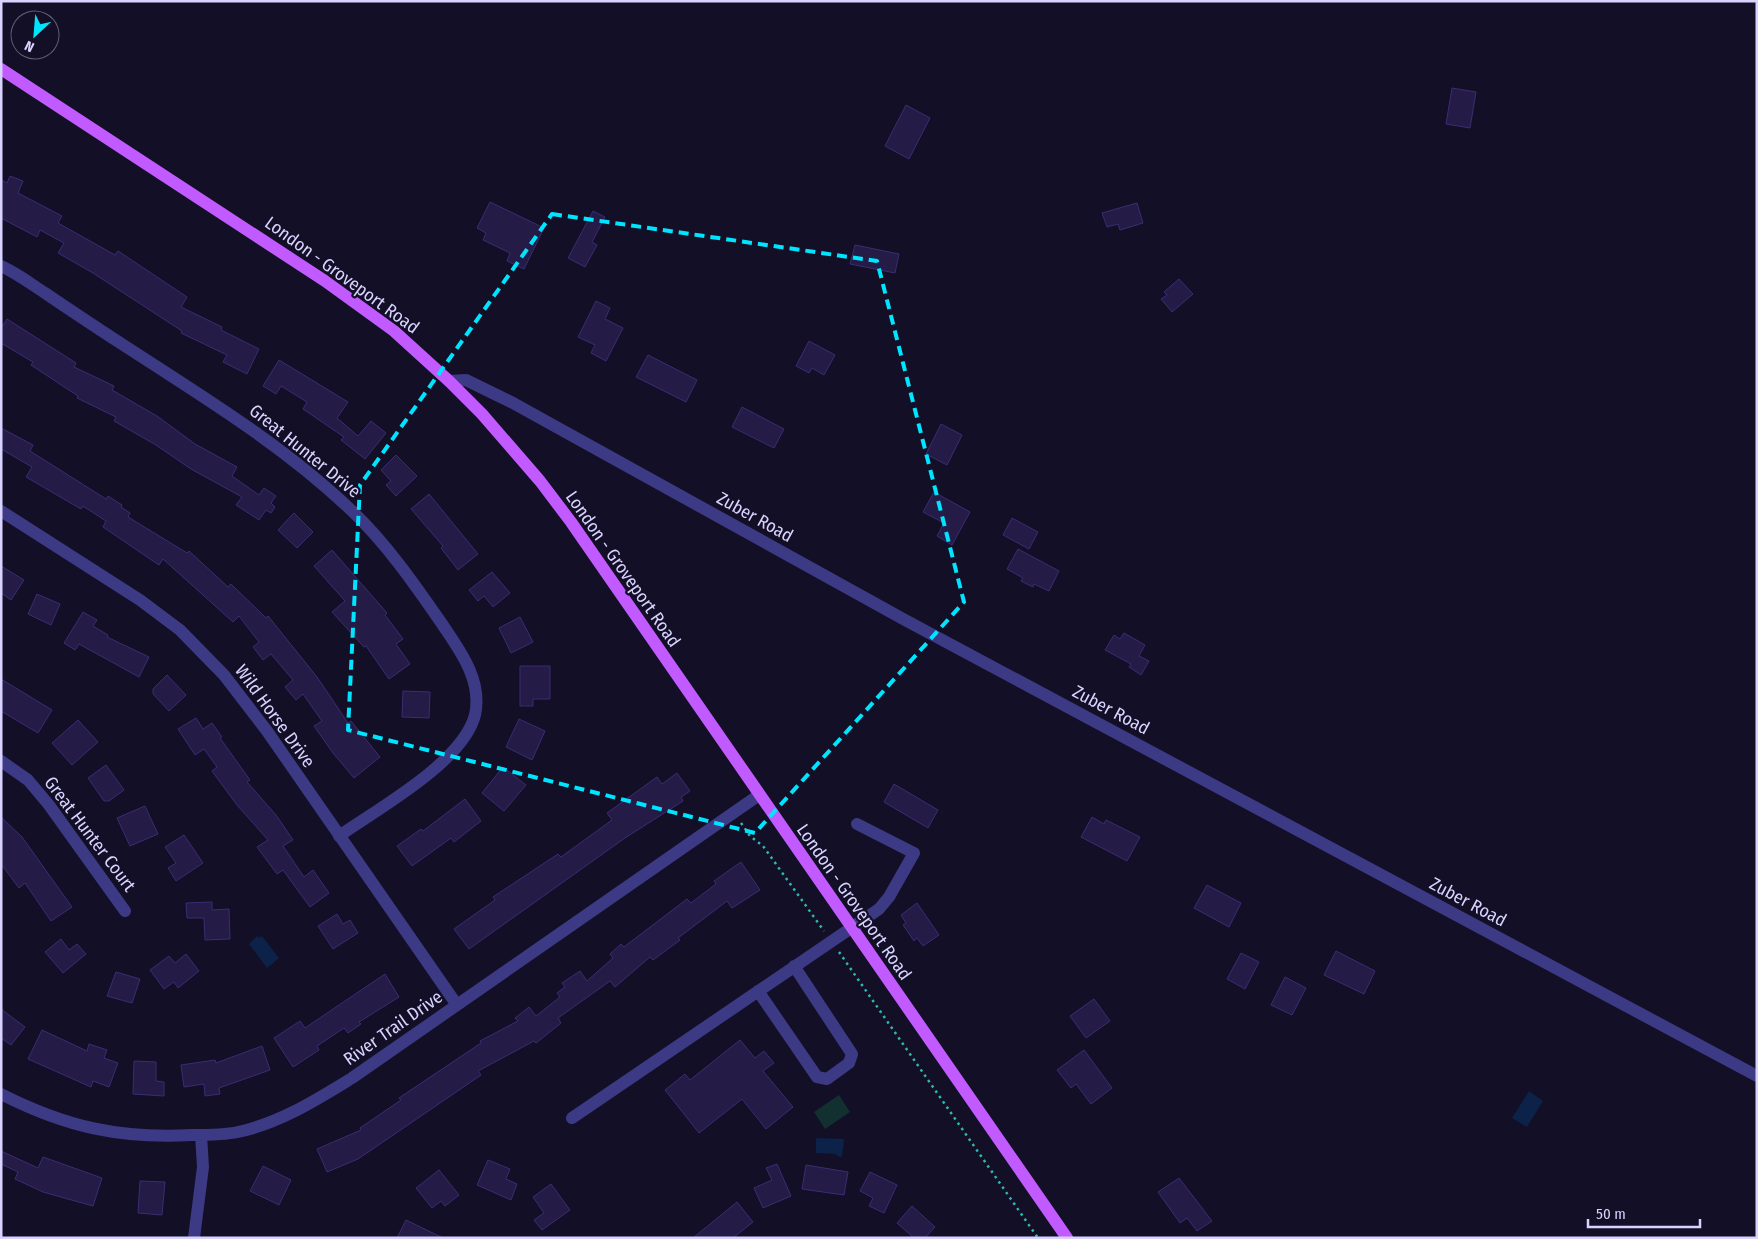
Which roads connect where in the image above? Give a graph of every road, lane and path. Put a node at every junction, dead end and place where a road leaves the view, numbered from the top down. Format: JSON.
{"nodes":[{"id":1,"x":1,"y":69,"type":"edge"},
{"id":2,"x":1,"y":266,"type":"edge"},
{"id":3,"x":449,"y":381,"type":"junction"},
{"id":4,"x":1,"y":511,"type":"edge"},
{"id":5,"x":1,"y":761,"type":"edge"},
{"id":6,"x":759,"y":795,"type":"junction"},
{"id":7,"x":734,"y":812,"type":"junction"},
{"id":8,"x":857,"y":824,"type":"dead end"},
{"id":9,"x":339,"y":836,"type":"junction"},
{"id":10,"x":125,"y":911,"type":"dead end"},
{"id":11,"x":851,"y":928,"type":"junction"},
{"id":12,"x":831,"y":941,"type":"junction"},
{"id":13,"x":794,"y":966,"type":"junction"},
{"id":14,"x":758,"y":991,"type":"junction"},
{"id":15,"x":457,"y":1005,"type":"junction"},
{"id":16,"x":1757,"y":1076,"type":"edge"},
{"id":17,"x":1,"y":1094,"type":"edge"},
{"id":18,"x":572,"y":1118,"type":"dead end"},
{"id":19,"x":201,"y":1135,"type":"junction"},
{"id":20,"x":194,"y":1238,"type":"edge"},
{"id":21,"x":1038,"y":1238,"type":"edge"},
{"id":22,"x":1067,"y":1238,"type":"edge"}],
"edges":[{"from":1,"to":3,"type":"main road","name":"London - Groveport Road"},
{"from":2,"to":9,"type":"street","name":"Great Hunter Drive"},
{"from":3,"to":6,"type":"main road","name":"London - Groveport Road"},
{"from":3,"to":16,"type":"street","name":"Zuber Road"},
{"from":4,"to":9,"type":"street","name":"Wild Horse Drive"},
{"from":5,"to":10,"type":"street","name":"Great Hunter Court"},
{"from":6,"to":7,"type":"street","name":"River Trail Drive"},
{"from":6,"to":11,"type":"main road","name":"London - Groveport Road"},
{"from":7,"to":12,"type":"path"},
{"from":7,"to":15,"type":"street","name":"River Trail Drive"},
{"from":8,"to":11,"type":"street"},
{"from":9,"to":15,"type":"street","name":"Wild Horse Drive"},
{"from":11,"to":12,"type":"street"},
{"from":11,"to":22,"type":"main road","name":"London - Groveport Road"},
{"from":12,"to":13,"type":"street"},
{"from":12,"to":21,"type":"path"},
{"from":13,"to":14,"type":"street"},
{"from":13,"to":14,"type":"street"},
{"from":14,"to":18,"type":"street"},
{"from":15,"to":19,"type":"street","name":"River Trail Drive"},
{"from":17,"to":19,"type":"street","name":"River Trail Drive"},
{"from":19,"to":20,"type":"street"}]}
